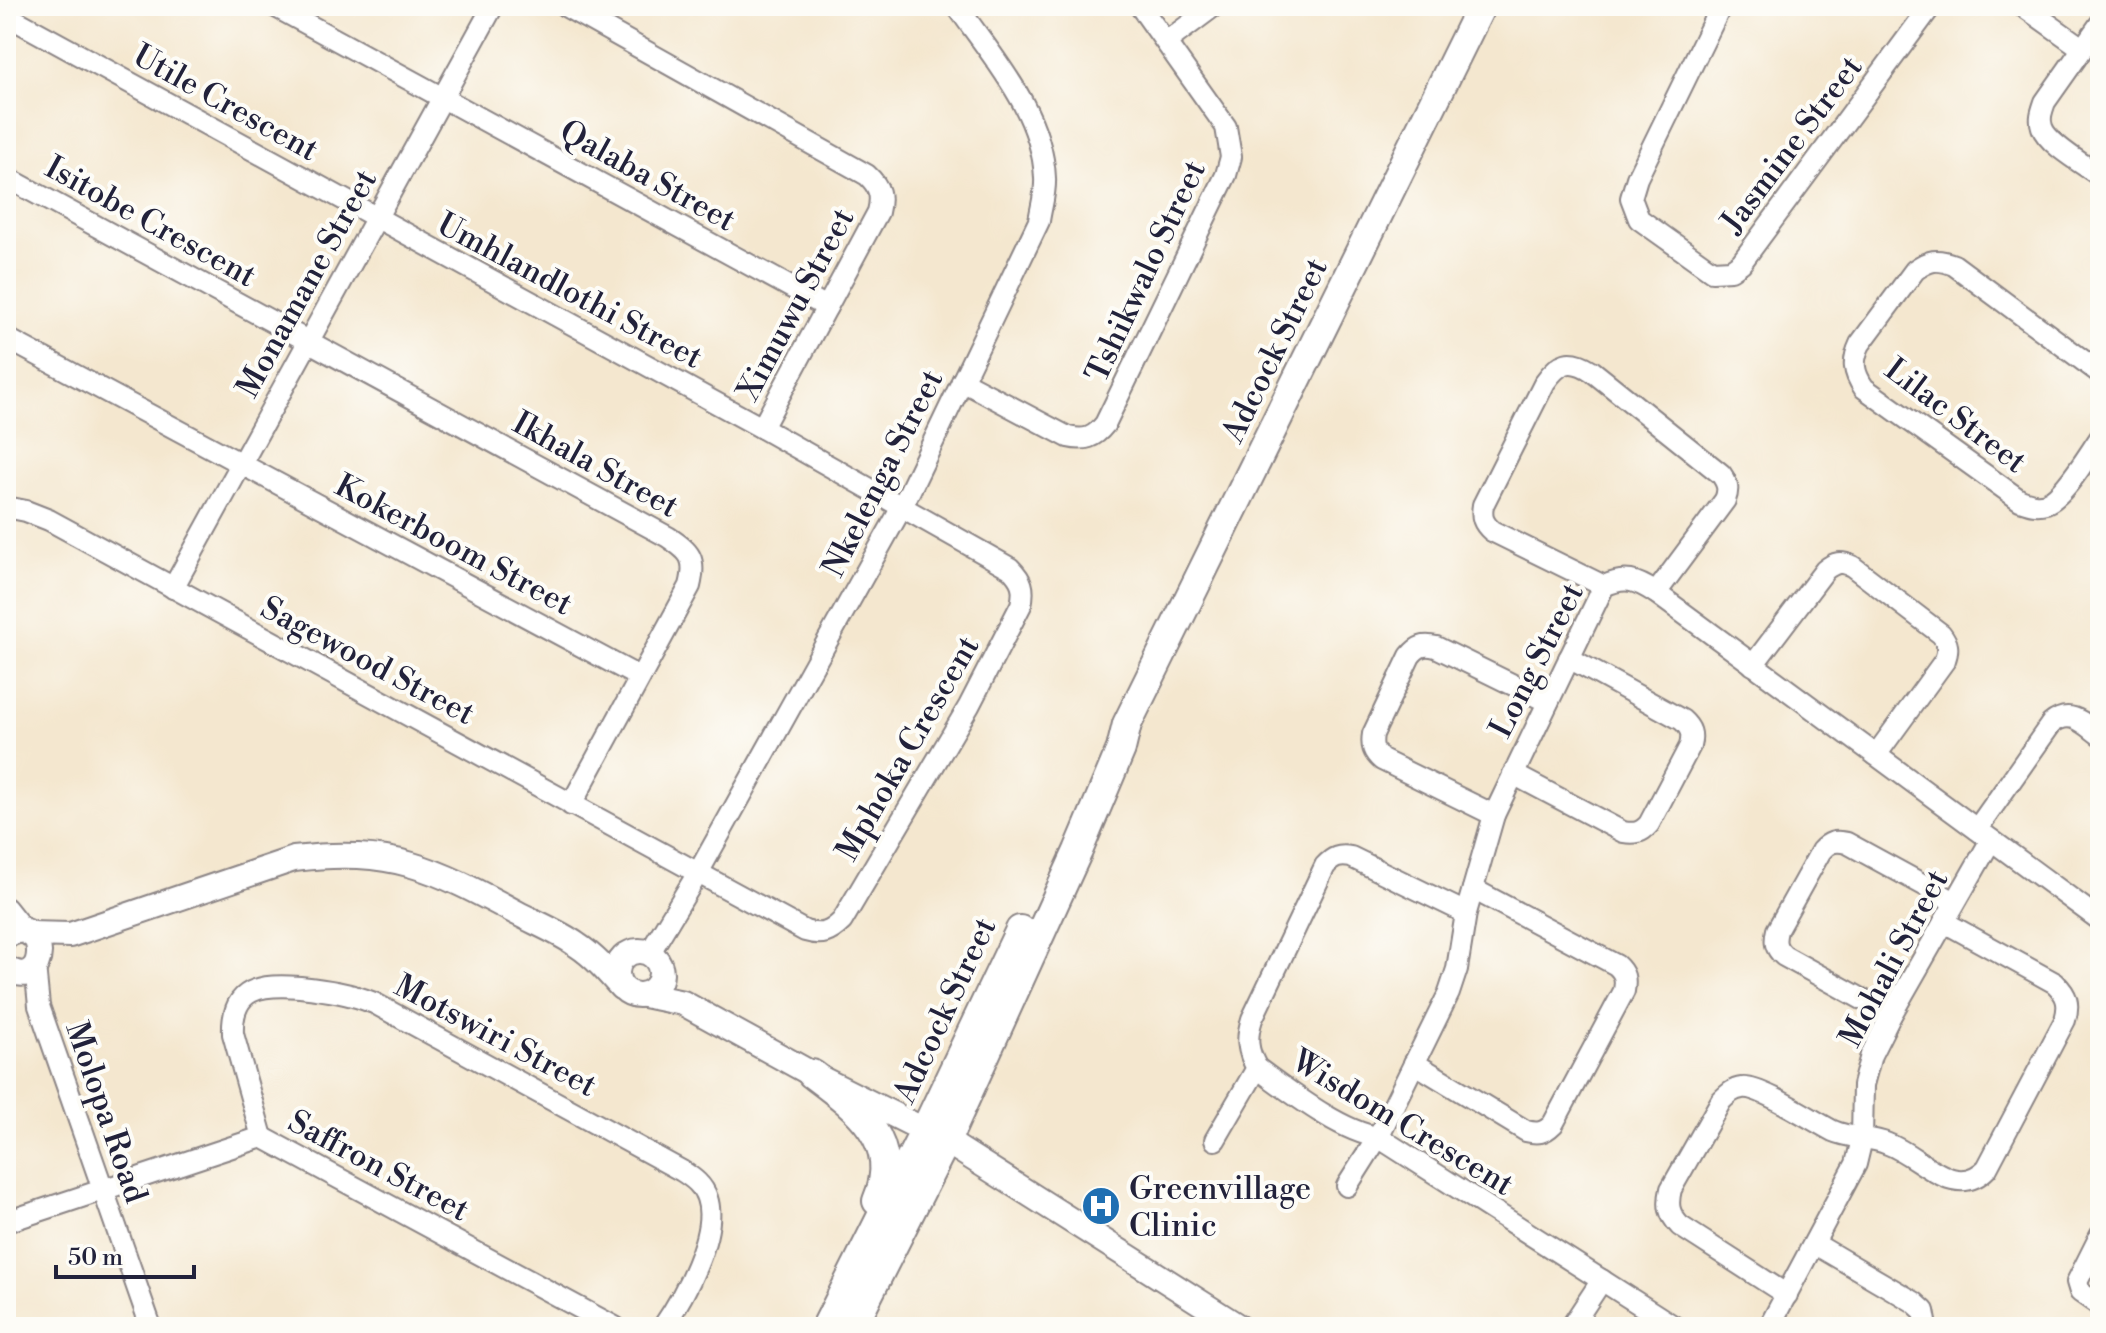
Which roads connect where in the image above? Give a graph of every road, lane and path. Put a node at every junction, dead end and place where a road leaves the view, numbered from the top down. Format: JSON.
{"nodes":[{"id":1,"x":274,"y":6,"type":"edge"},
{"id":2,"x":493,"y":6,"type":"edge"},
{"id":3,"x":565,"y":6,"type":"edge"},
{"id":4,"x":957,"y":6,"type":"edge"},
{"id":5,"x":1140,"y":6,"type":"edge"},
{"id":6,"x":1214,"y":6,"type":"edge"},
{"id":7,"x":1481,"y":6,"type":"edge"},
{"id":8,"x":1721,"y":6,"type":"edge"},
{"id":9,"x":1931,"y":6,"type":"edge"},
{"id":10,"x":2023,"y":6,"type":"edge"},
{"id":11,"x":6,"y":15,"type":"edge"},
{"id":12,"x":2100,"y":24,"type":"edge"},
{"id":13,"x":1166,"y":42,"type":"junction"},
{"id":14,"x":2082,"y":48,"type":"junction"},
{"id":15,"x":441,"y":97,"type":"junction"},
{"id":16,"x":2100,"y":176,"type":"edge"},
{"id":17,"x":6,"y":177,"type":"edge"},
{"id":18,"x":376,"y":219,"type":"junction"},
{"id":19,"x":827,"y":307,"type":"junction"},
{"id":20,"x":6,"y":338,"type":"edge"},
{"id":21,"x":309,"y":341,"type":"junction"},
{"id":22,"x":2100,"y":373,"type":"edge"},
{"id":23,"x":962,"y":381,"type":"junction"},
{"id":24,"x":762,"y":428,"type":"junction"},
{"id":25,"x":2100,"y":438,"type":"edge"},
{"id":26,"x":241,"y":464,"type":"junction"},
{"id":27,"x":6,"y":507,"type":"edge"},
{"id":28,"x":902,"y":507,"type":"junction"},
{"id":29,"x":1604,"y":586,"type":"junction"},
{"id":30,"x":173,"y":588,"type":"junction"},
{"id":31,"x":1656,"y":593,"type":"junction"},
{"id":32,"x":1569,"y":658,"type":"junction"},
{"id":33,"x":1753,"y":665,"type":"junction"},
{"id":34,"x":639,"y":677,"type":"junction"},
{"id":35,"x":1548,"y":702,"type":"junction"},
{"id":36,"x":2100,"y":735,"type":"edge"},
{"id":37,"x":1876,"y":755,"type":"junction"},
{"id":38,"x":1513,"y":774,"type":"junction"},
{"id":39,"x":571,"y":805,"type":"junction"},
{"id":40,"x":1494,"y":815,"type":"junction"},
{"id":41,"x":1984,"y":834,"type":"junction"},
{"id":42,"x":698,"y":873,"type":"junction"},
{"id":43,"x":1473,"y":889,"type":"junction"},
{"id":44,"x":1955,"y":902,"type":"junction"},
{"id":45,"x":6,"y":908,"type":"edge"},
{"id":46,"x":1466,"y":913,"type":"junction"},
{"id":47,"x":2100,"y":920,"type":"edge"},
{"id":48,"x":1944,"y":922,"type":"junction"},
{"id":49,"x":15,"y":931,"type":"edge"},
{"id":50,"x":70,"y":935,"type":"junction"},
{"id":51,"x":577,"y":944,"type":"junction"},
{"id":52,"x":649,"y":959,"type":"junction"},
{"id":53,"x":18,"y":968,"type":"edge"},
{"id":54,"x":633,"y":991,"type":"junction"},
{"id":55,"x":683,"y":1003,"type":"junction"},
{"id":56,"x":1891,"y":1015,"type":"junction"},
{"id":57,"x":1414,"y":1063,"type":"junction"},
{"id":58,"x":1257,"y":1068,"type":"junction"},
{"id":59,"x":812,"y":1074,"type":"junction"},
{"id":60,"x":935,"y":1136,"type":"junction"},
{"id":61,"x":262,"y":1137,"type":"junction"},
{"id":62,"x":1378,"y":1137,"type":"junction"},
{"id":63,"x":1862,"y":1139,"type":"junction"},
{"id":64,"x":1215,"y":1140,"type":"dead end"},
{"id":65,"x":1347,"y":1186,"type":"dead end"},
{"id":66,"x":102,"y":1189,"type":"junction"},
{"id":67,"x":6,"y":1222,"type":"edge"},
{"id":68,"x":2100,"y":1236,"type":"edge"},
{"id":69,"x":1815,"y":1244,"type":"junction"},
{"id":70,"x":1602,"y":1280,"type":"junction"},
{"id":71,"x":841,"y":1295,"type":"junction"},
{"id":72,"x":1787,"y":1295,"type":"junction"},
{"id":73,"x":2100,"y":1306,"type":"edge"},
{"id":74,"x":151,"y":1327,"type":"edge"},
{"id":75,"x":615,"y":1327,"type":"edge"},
{"id":76,"x":663,"y":1327,"type":"edge"},
{"id":77,"x":826,"y":1327,"type":"edge"},
{"id":78,"x":852,"y":1327,"type":"edge"},
{"id":79,"x":1239,"y":1327,"type":"edge"},
{"id":80,"x":1571,"y":1327,"type":"edge"},
{"id":81,"x":1675,"y":1327,"type":"edge"},
{"id":82,"x":1769,"y":1327,"type":"edge"},
{"id":83,"x":1927,"y":1327,"type":"edge"}],
"edges":[{"from":1,"to":15,"type":"street"},
{"from":2,"to":15,"type":"street","name":"Monamane Street"},
{"from":3,"to":19,"type":"street","name":"Ximuwu Street"},
{"from":4,"to":23,"type":"street","name":"Nkelenga Street"},
{"from":5,"to":13,"type":"street","name":"Tshikwalo Street"},
{"from":6,"to":13,"type":"street"},
{"from":7,"to":60,"type":"main road","name":"Adcock Street"},
{"from":8,"to":9,"type":"street","name":"Jasmine Street"},
{"from":10,"to":14,"type":"street"},
{"from":11,"to":18,"type":"street","name":"Utile Crescent"},
{"from":12,"to":14,"type":"street"},
{"from":13,"to":23,"type":"street","name":"Tshikwalo Street"},
{"from":14,"to":16,"type":"street"},
{"from":15,"to":18,"type":"street","name":"Monamane Street"},
{"from":15,"to":19,"type":"street","name":"Qalaba Street"},
{"from":17,"to":21,"type":"street","name":"Isitobe Crescent"},
{"from":18,"to":21,"type":"street","name":"Monamane Street"},
{"from":18,"to":24,"type":"street","name":"Umhlandlothi Street"},
{"from":19,"to":24,"type":"street","name":"Ximuwu Street"},
{"from":20,"to":26,"type":"street"},
{"from":21,"to":26,"type":"street","name":"Monamane Street"},
{"from":21,"to":34,"type":"street","name":"Ikhala Street"},
{"from":22,"to":25,"type":"street","name":"Lilac Street"},
{"from":23,"to":28,"type":"street","name":"Nkelenga Street"},
{"from":24,"to":28,"type":"street","name":"Umhlandlothi Street"},
{"from":26,"to":30,"type":"street","name":"Monamane Street"},
{"from":26,"to":34,"type":"street","name":"Kokerboom Street"},
{"from":27,"to":30,"type":"street","name":"Sagewood Street"},
{"from":28,"to":42,"type":"street","name":"Nkelenga Street"},
{"from":28,"to":42,"type":"street","name":"Mphoka Crescent"},
{"from":29,"to":31,"type":"street","name":"Long Street"},
{"from":29,"to":31,"type":"street"},
{"from":29,"to":32,"type":"street","name":"Long Street"},
{"from":30,"to":39,"type":"street","name":"Sagewood Street"},
{"from":31,"to":33,"type":"street","name":"Long Street"},
{"from":32,"to":35,"type":"street","name":"Long Street"},
{"from":32,"to":38,"type":"street"},
{"from":33,"to":37,"type":"street","name":"Long Street"},
{"from":33,"to":37,"type":"street"},
{"from":34,"to":39,"type":"street","name":"Ikhala Street"},
{"from":35,"to":38,"type":"street","name":"Long Street"},
{"from":35,"to":40,"type":"street"},
{"from":36,"to":41,"type":"street","name":"Mohali Street"},
{"from":37,"to":41,"type":"street","name":"Long Street"},
{"from":38,"to":40,"type":"street","name":"Long Street"},
{"from":39,"to":42,"type":"street","name":"Sagewood Street"},
{"from":40,"to":43,"type":"street","name":"Long Street"},
{"from":41,"to":44,"type":"street","name":"Mohali Street"},
{"from":41,"to":47,"type":"street","name":"Long Street"},
{"from":42,"to":52,"type":"street","name":"Nkelenga Street"},
{"from":43,"to":46,"type":"street","name":"Long Street"},
{"from":43,"to":57,"type":"street"},
{"from":44,"to":48,"type":"street","name":"Mohali Street"},
{"from":44,"to":56,"type":"street"},
{"from":45,"to":49,"type":"street"},
{"from":46,"to":57,"type":"street","name":"Long Street"},
{"from":46,"to":58,"type":"street","name":"Wisdom Crescent"},
{"from":48,"to":56,"type":"street","name":"Mohali Street"},
{"from":48,"to":63,"type":"street"},
{"from":49,"to":50,"type":"street"},
{"from":49,"to":53,"type":"street"},
{"from":50,"to":51,"type":"street"},
{"from":50,"to":53,"type":"street"},
{"from":51,"to":52,"type":"street"},
{"from":51,"to":54,"type":"street"},
{"from":52,"to":54,"type":"street"},
{"from":52,"to":54,"type":"street"},
{"from":52,"to":55,"type":"street"},
{"from":53,"to":66,"type":"street","name":"Molopa Road"},
{"from":54,"to":55,"type":"street"},
{"from":55,"to":59,"type":"street"},
{"from":56,"to":63,"type":"street","name":"Mohali Street"},
{"from":57,"to":62,"type":"street","name":"Long Street"},
{"from":58,"to":62,"type":"street","name":"Wisdom Crescent"},
{"from":58,"to":64,"type":"street"},
{"from":59,"to":60,"type":"street"},
{"from":59,"to":71,"type":"main road"},
{"from":60,"to":71,"type":"main road","name":"Adcock Street"},
{"from":60,"to":78,"type":"main road","name":"Adcock Street"},
{"from":60,"to":79,"type":"street"},
{"from":61,"to":66,"type":"street","name":"Saffron Street"},
{"from":61,"to":75,"type":"street","name":"Saffron Street"},
{"from":61,"to":76,"type":"street","name":"Motswiri Street"},
{"from":62,"to":65,"type":"street","name":"Long Street"},
{"from":62,"to":70,"type":"street","name":"Wisdom Crescent"},
{"from":63,"to":69,"type":"street","name":"Mohali Street"},
{"from":63,"to":72,"type":"street"},
{"from":66,"to":67,"type":"street","name":"Saffron Street"},
{"from":66,"to":74,"type":"street","name":"Molopa Road"},
{"from":68,"to":73,"type":"street"},
{"from":69,"to":72,"type":"street","name":"Mohali Street"},
{"from":69,"to":83,"type":"street"},
{"from":70,"to":80,"type":"street"},
{"from":70,"to":81,"type":"street","name":"Wisdom Crescent"},
{"from":71,"to":77,"type":"main road","name":"Adcock Street"},
{"from":72,"to":82,"type":"street","name":"Mohali Street"}]}
